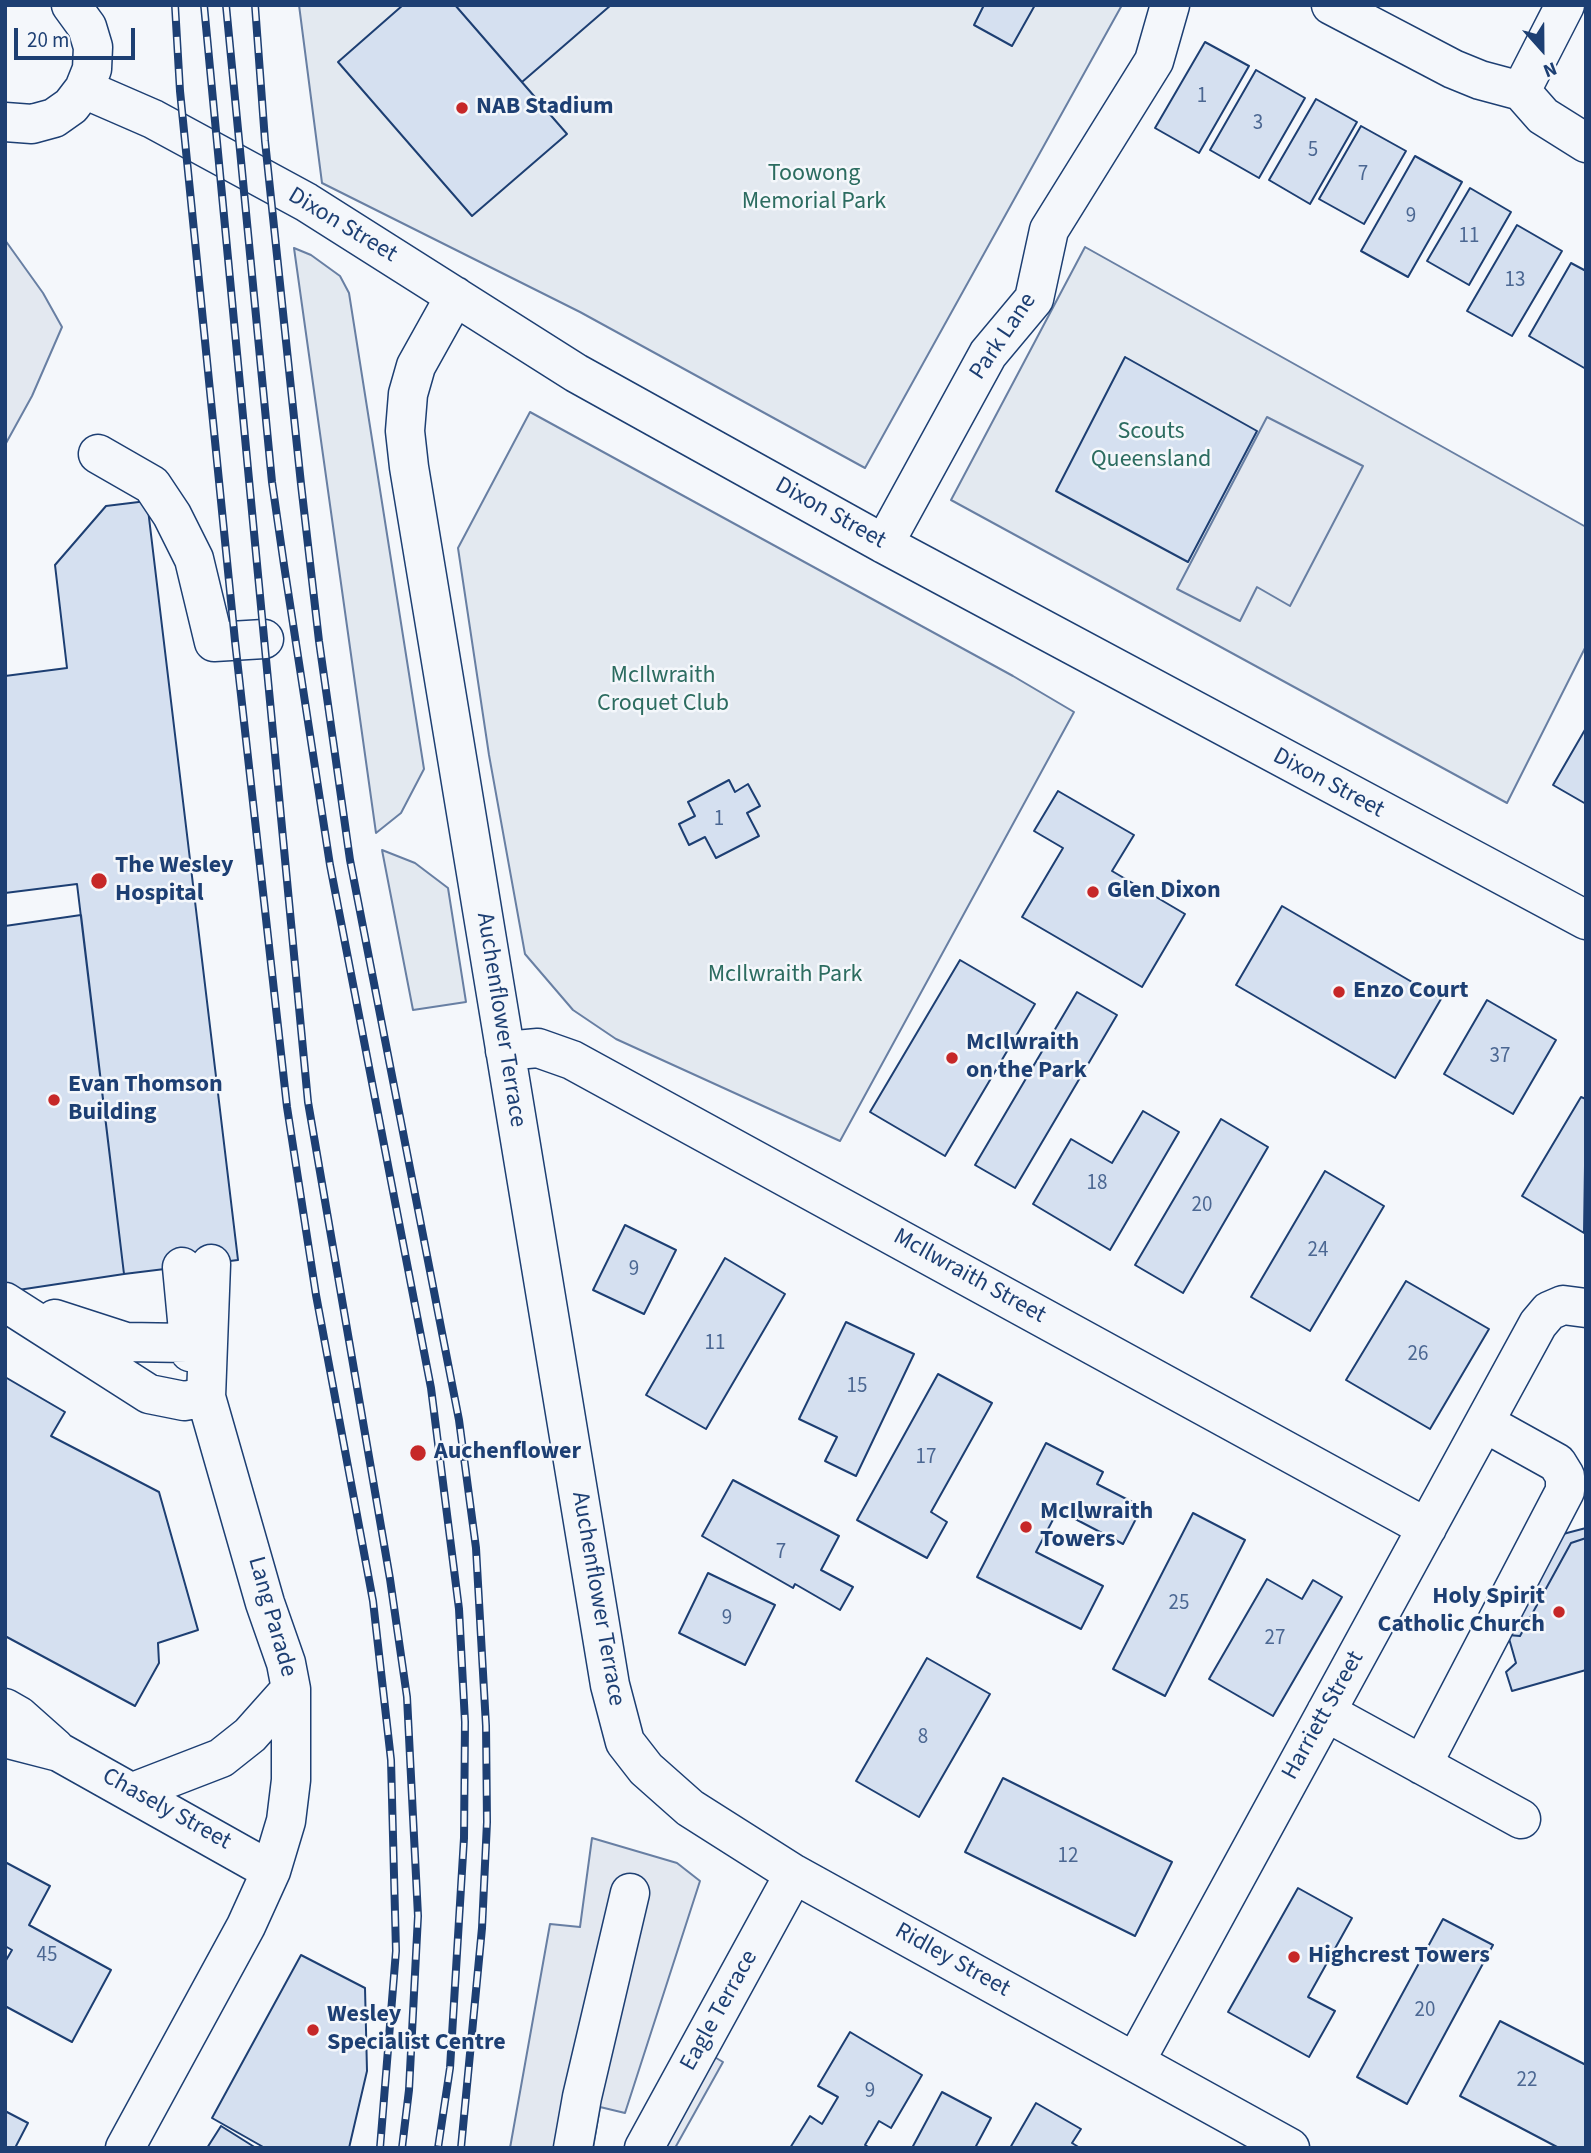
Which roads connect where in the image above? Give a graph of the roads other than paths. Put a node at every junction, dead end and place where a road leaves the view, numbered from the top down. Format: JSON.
{"nodes":[{"id":1,"x":71,"y":5,"type":"edge"},
{"id":2,"x":1331,"y":5,"type":"edge"},
{"id":3,"x":1564,"y":5,"type":"edge"},
{"id":4,"x":1168,"y":10,"type":"edge"},
{"id":5,"x":84,"y":89,"type":"junction"},
{"id":6,"x":1521,"y":91,"type":"junction"},
{"id":7,"x":5,"y":122,"type":"edge"},
{"id":8,"x":1586,"y":143,"type":"edge"},
{"id":9,"x":455,"y":296,"type":"junction"},
{"id":10,"x":98,"y":454,"type":"dead end"},
{"id":11,"x":884,"y":544,"type":"junction"},
{"id":12,"x":264,"y":639,"type":"dead end"},
{"id":13,"x":1586,"y":920,"type":"edge"},
{"id":14,"x":505,"y":1051,"type":"junction"},
{"id":15,"x":14,"y":1306,"type":"edge"},
{"id":16,"x":1574,"y":1307,"type":"edge"},
{"id":17,"x":187,"y":1343,"type":"junction"},
{"id":18,"x":206,"y":1397,"type":"junction"},
{"id":19,"x":1485,"y":1423,"type":"junction"},
{"id":20,"x":1427,"y":1528,"type":"junction"},
{"id":21,"x":291,"y":1689,"type":"junction"},
{"id":22,"x":5,"y":1707,"type":"edge"},
{"id":23,"x":1326,"y":1712,"type":"junction"},
{"id":24,"x":5,"y":1738,"type":"edge"},
{"id":25,"x":629,"y":1751,"type":"joint"},
{"id":26,"x":59,"y":1752,"type":"junction"},
{"id":27,"x":1422,"y":1765,"type":"junction"},
{"id":28,"x":133,"y":1792,"type":"junction"},
{"id":29,"x":1521,"y":1819,"type":"dead end"},
{"id":30,"x":271,"y":1871,"type":"junction"},
{"id":31,"x":794,"y":1874,"type":"junction"},
{"id":32,"x":630,"y":1893,"type":"dead end"},
{"id":33,"x":1135,"y":2062,"type":"junction"},
{"id":34,"x":125,"y":2148,"type":"edge"},
{"id":35,"x":573,"y":2148,"type":"edge"},
{"id":36,"x":644,"y":2148,"type":"edge"},
{"id":37,"x":1290,"y":2148,"type":"edge"}],
"edges":[{"from":1,"to":5,"type":"street"},
{"from":2,"to":6,"type":"street"},
{"from":3,"to":6,"type":"street"},
{"from":4,"to":11,"type":"street","name":"Park Lane"},
{"from":5,"to":7,"type":"street"},
{"from":5,"to":9,"type":"street","name":"Dixon Street"},
{"from":6,"to":8,"type":"street"},
{"from":9,"to":11,"type":"street","name":"Dixon Street"},
{"from":9,"to":14,"type":"street","name":"Auchenflower Terrace"},
{"from":10,"to":12,"type":"street"},
{"from":11,"to":13,"type":"street","name":"Dixon Street"},
{"from":14,"to":20,"type":"street","name":"McIlwraith Street"},
{"from":14,"to":25,"type":"street","name":"Auchenflower Terrace"},
{"from":15,"to":17,"type":"street"},
{"from":15,"to":18,"type":"street"},
{"from":16,"to":19,"type":"street","name":"Harriett Street"},
{"from":17,"to":18,"type":"street"},
{"from":17,"to":18,"type":"street","name":"Lang Parade"},
{"from":18,"to":21,"type":"street","name":"Lang Parade"},
{"from":19,"to":20,"type":"street","name":"Harriett Street"},
{"from":19,"to":27,"type":"street"},
{"from":20,"to":23,"type":"street","name":"Harriett Street"},
{"from":21,"to":28,"type":"street"},
{"from":21,"to":30,"type":"street","name":"Lang Parade"},
{"from":22,"to":26,"type":"street","name":"Chasely Street"},
{"from":23,"to":27,"type":"street"},
{"from":23,"to":33,"type":"street","name":"Harriett Street"},
{"from":24,"to":26,"type":"street","name":"Chasely Street"},
{"from":25,"to":31,"type":"street","name":"Ridley Street"},
{"from":26,"to":28,"type":"street","name":"Chasely Street"},
{"from":27,"to":29,"type":"street"},
{"from":28,"to":30,"type":"street","name":"Chasely Street"},
{"from":30,"to":34,"type":"street","name":"Lang Parade"},
{"from":31,"to":33,"type":"street","name":"Ridley Street"},
{"from":31,"to":36,"type":"street","name":"Eagle Terrace"},
{"from":32,"to":35,"type":"street"},
{"from":33,"to":37,"type":"street","name":"Ridley Street"}]}
